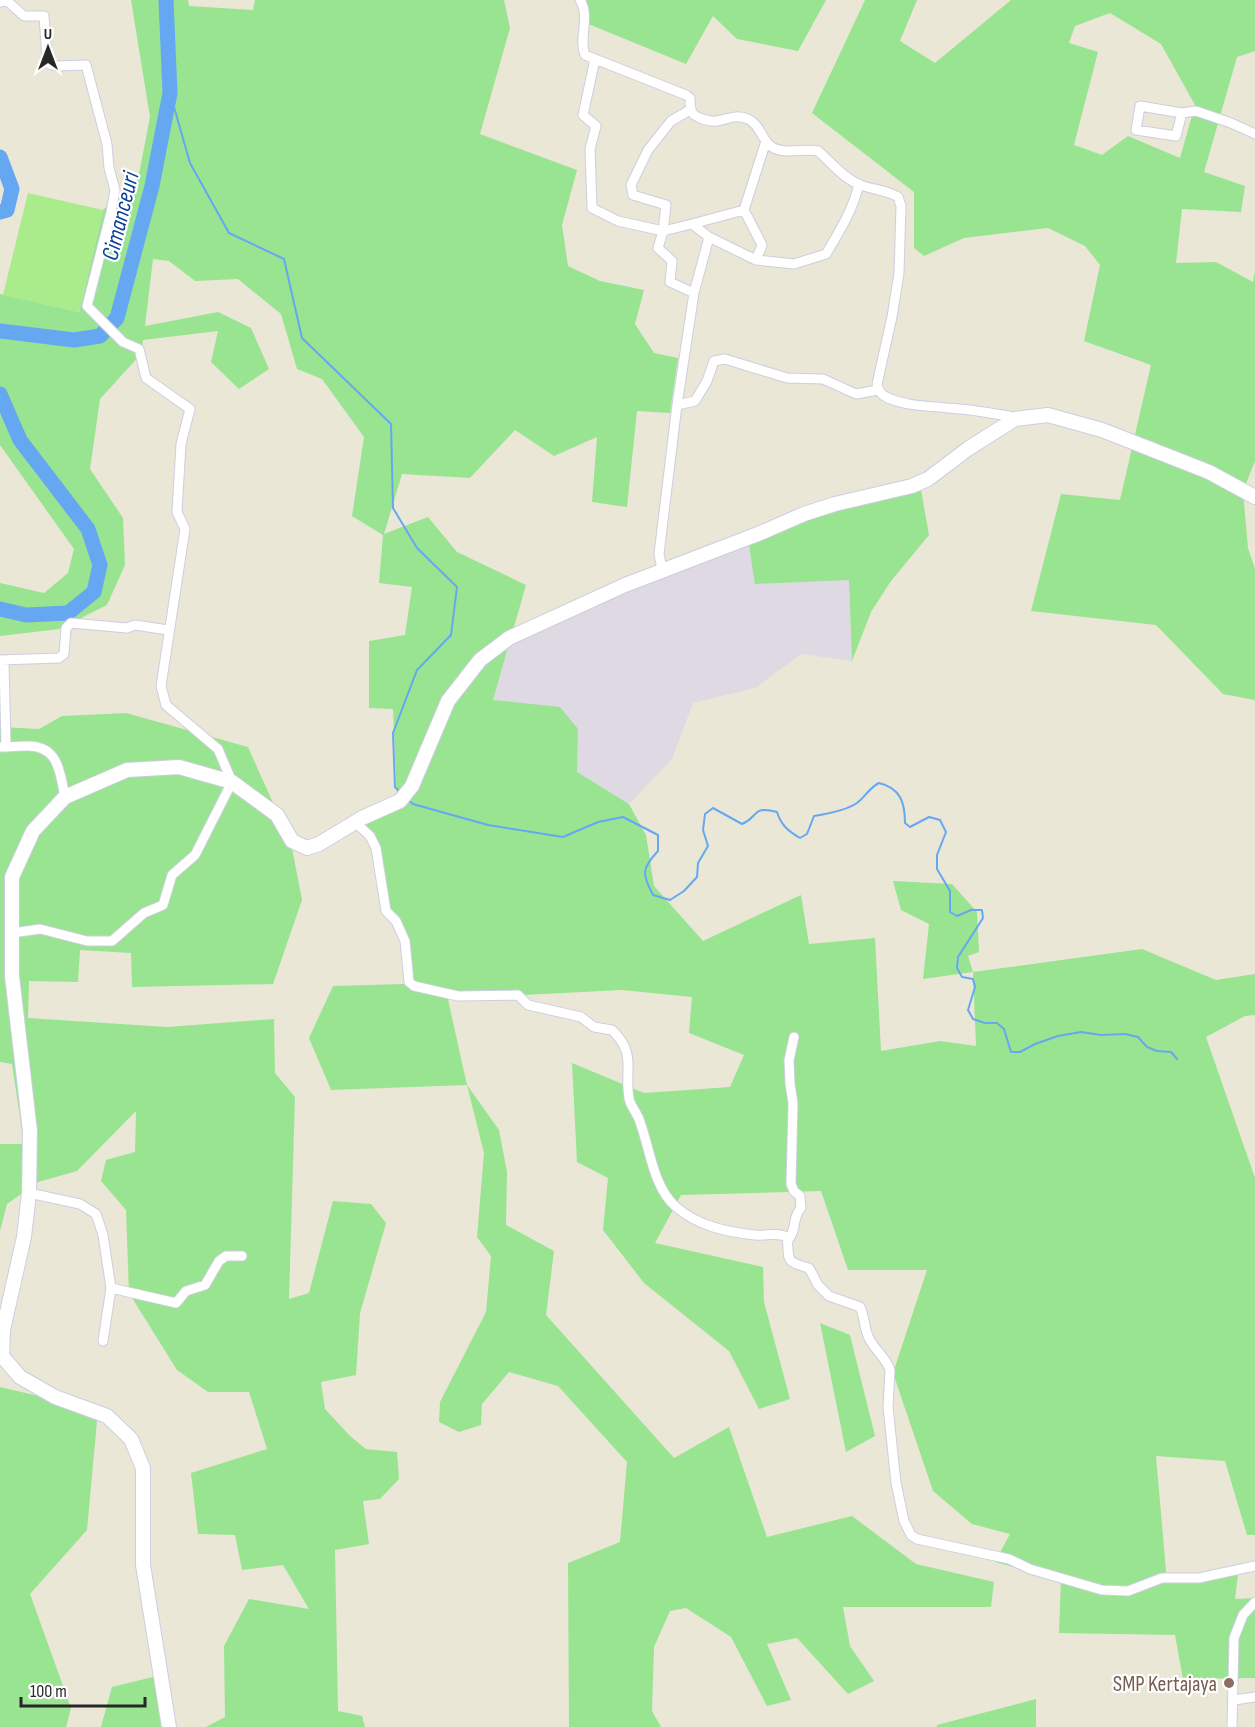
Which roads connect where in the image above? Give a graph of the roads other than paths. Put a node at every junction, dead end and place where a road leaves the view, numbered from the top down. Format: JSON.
{"nodes":[{"id":1,"x":580,"y":0,"type":"edge"},
{"id":2,"x":0,"y":2,"type":"edge"},
{"id":3,"x":595,"y":59,"type":"junction"},
{"id":4,"x":690,"y":110,"type":"junction"},
{"id":5,"x":1182,"y":113,"type":"junction"},
{"id":6,"x":1255,"y":134,"type":"edge"},
{"id":7,"x":766,"y":141,"type":"junction"},
{"id":8,"x":859,"y":184,"type":"junction"},
{"id":9,"x":744,"y":210,"type":"junction"},
{"id":10,"x":692,"y":224,"type":"junction"},
{"id":11,"x":663,"y":231,"type":"junction"},
{"id":12,"x":709,"y":237,"type":"junction"},
{"id":13,"x":756,"y":260,"type":"junction"},
{"id":14,"x":694,"y":293,"type":"junction"},
{"id":15,"x":878,"y":390,"type":"junction"},
{"id":16,"x":677,"y":405,"type":"junction"},
{"id":17,"x":1015,"y":419,"type":"junction"},
{"id":18,"x":1255,"y":497,"type":"edge"},
{"id":19,"x":662,"y":569,"type":"junction"},
{"id":20,"x":168,"y":630,"type":"junction"},
{"id":21,"x":2,"y":660,"type":"edge"},
{"id":22,"x":3,"y":747,"type":"edge"},
{"id":23,"x":232,"y":782,"type":"junction"},
{"id":24,"x":65,"y":797,"type":"junction"},
{"id":25,"x":356,"y":823,"type":"junction"},
{"id":26,"x":12,"y":933,"type":"junction"},
{"id":27,"x":794,"y":1037,"type":"dead end"},
{"id":28,"x":29,"y":1193,"type":"junction"},
{"id":29,"x":788,"y":1240,"type":"junction"},
{"id":30,"x":242,"y":1256,"type":"dead end"},
{"id":31,"x":111,"y":1288,"type":"junction"},
{"id":32,"x":103,"y":1341,"type":"dead end"},
{"id":33,"x":1255,"y":1566,"type":"edge"},
{"id":34,"x":1255,"y":1602,"type":"edge"},
{"id":35,"x":1255,"y":1697,"type":"edge"},
{"id":36,"x":1234,"y":1700,"type":"junction"},
{"id":37,"x":169,"y":1727,"type":"edge"},
{"id":38,"x":1232,"y":1727,"type":"edge"}],
"edges":[{"from":1,"to":3,"type":"street"},
{"from":2,"to":20,"type":"street"},
{"from":3,"to":4,"type":"street"},
{"from":3,"to":11,"type":"street"},
{"from":4,"to":7,"type":"street"},
{"from":4,"to":11,"type":"street"},
{"from":5,"to":5,"type":"street"},
{"from":5,"to":6,"type":"street"},
{"from":7,"to":8,"type":"street"},
{"from":7,"to":9,"type":"street"},
{"from":8,"to":13,"type":"street"},
{"from":8,"to":15,"type":"street"},
{"from":9,"to":10,"type":"street"},
{"from":9,"to":13,"type":"street"},
{"from":10,"to":11,"type":"street"},
{"from":10,"to":12,"type":"street"},
{"from":11,"to":14,"type":"street"},
{"from":12,"to":13,"type":"street"},
{"from":12,"to":14,"type":"street"},
{"from":14,"to":16,"type":"street"},
{"from":15,"to":16,"type":"street"},
{"from":15,"to":17,"type":"street"},
{"from":16,"to":19,"type":"street"},
{"from":17,"to":18,"type":"street"},
{"from":17,"to":19,"type":"street"},
{"from":19,"to":25,"type":"street"},
{"from":20,"to":21,"type":"street"},
{"from":20,"to":23,"type":"street"},
{"from":21,"to":22,"type":"street"},
{"from":22,"to":24,"type":"street"},
{"from":23,"to":24,"type":"street"},
{"from":23,"to":25,"type":"street"},
{"from":23,"to":26,"type":"street"},
{"from":24,"to":26,"type":"street"},
{"from":25,"to":29,"type":"street"},
{"from":26,"to":28,"type":"street"},
{"from":27,"to":29,"type":"street"},
{"from":28,"to":31,"type":"street"},
{"from":28,"to":37,"type":"street"},
{"from":29,"to":33,"type":"street"},
{"from":30,"to":31,"type":"street"},
{"from":31,"to":32,"type":"street"},
{"from":34,"to":36,"type":"street"},
{"from":35,"to":36,"type":"street"},
{"from":36,"to":38,"type":"street"}]}
